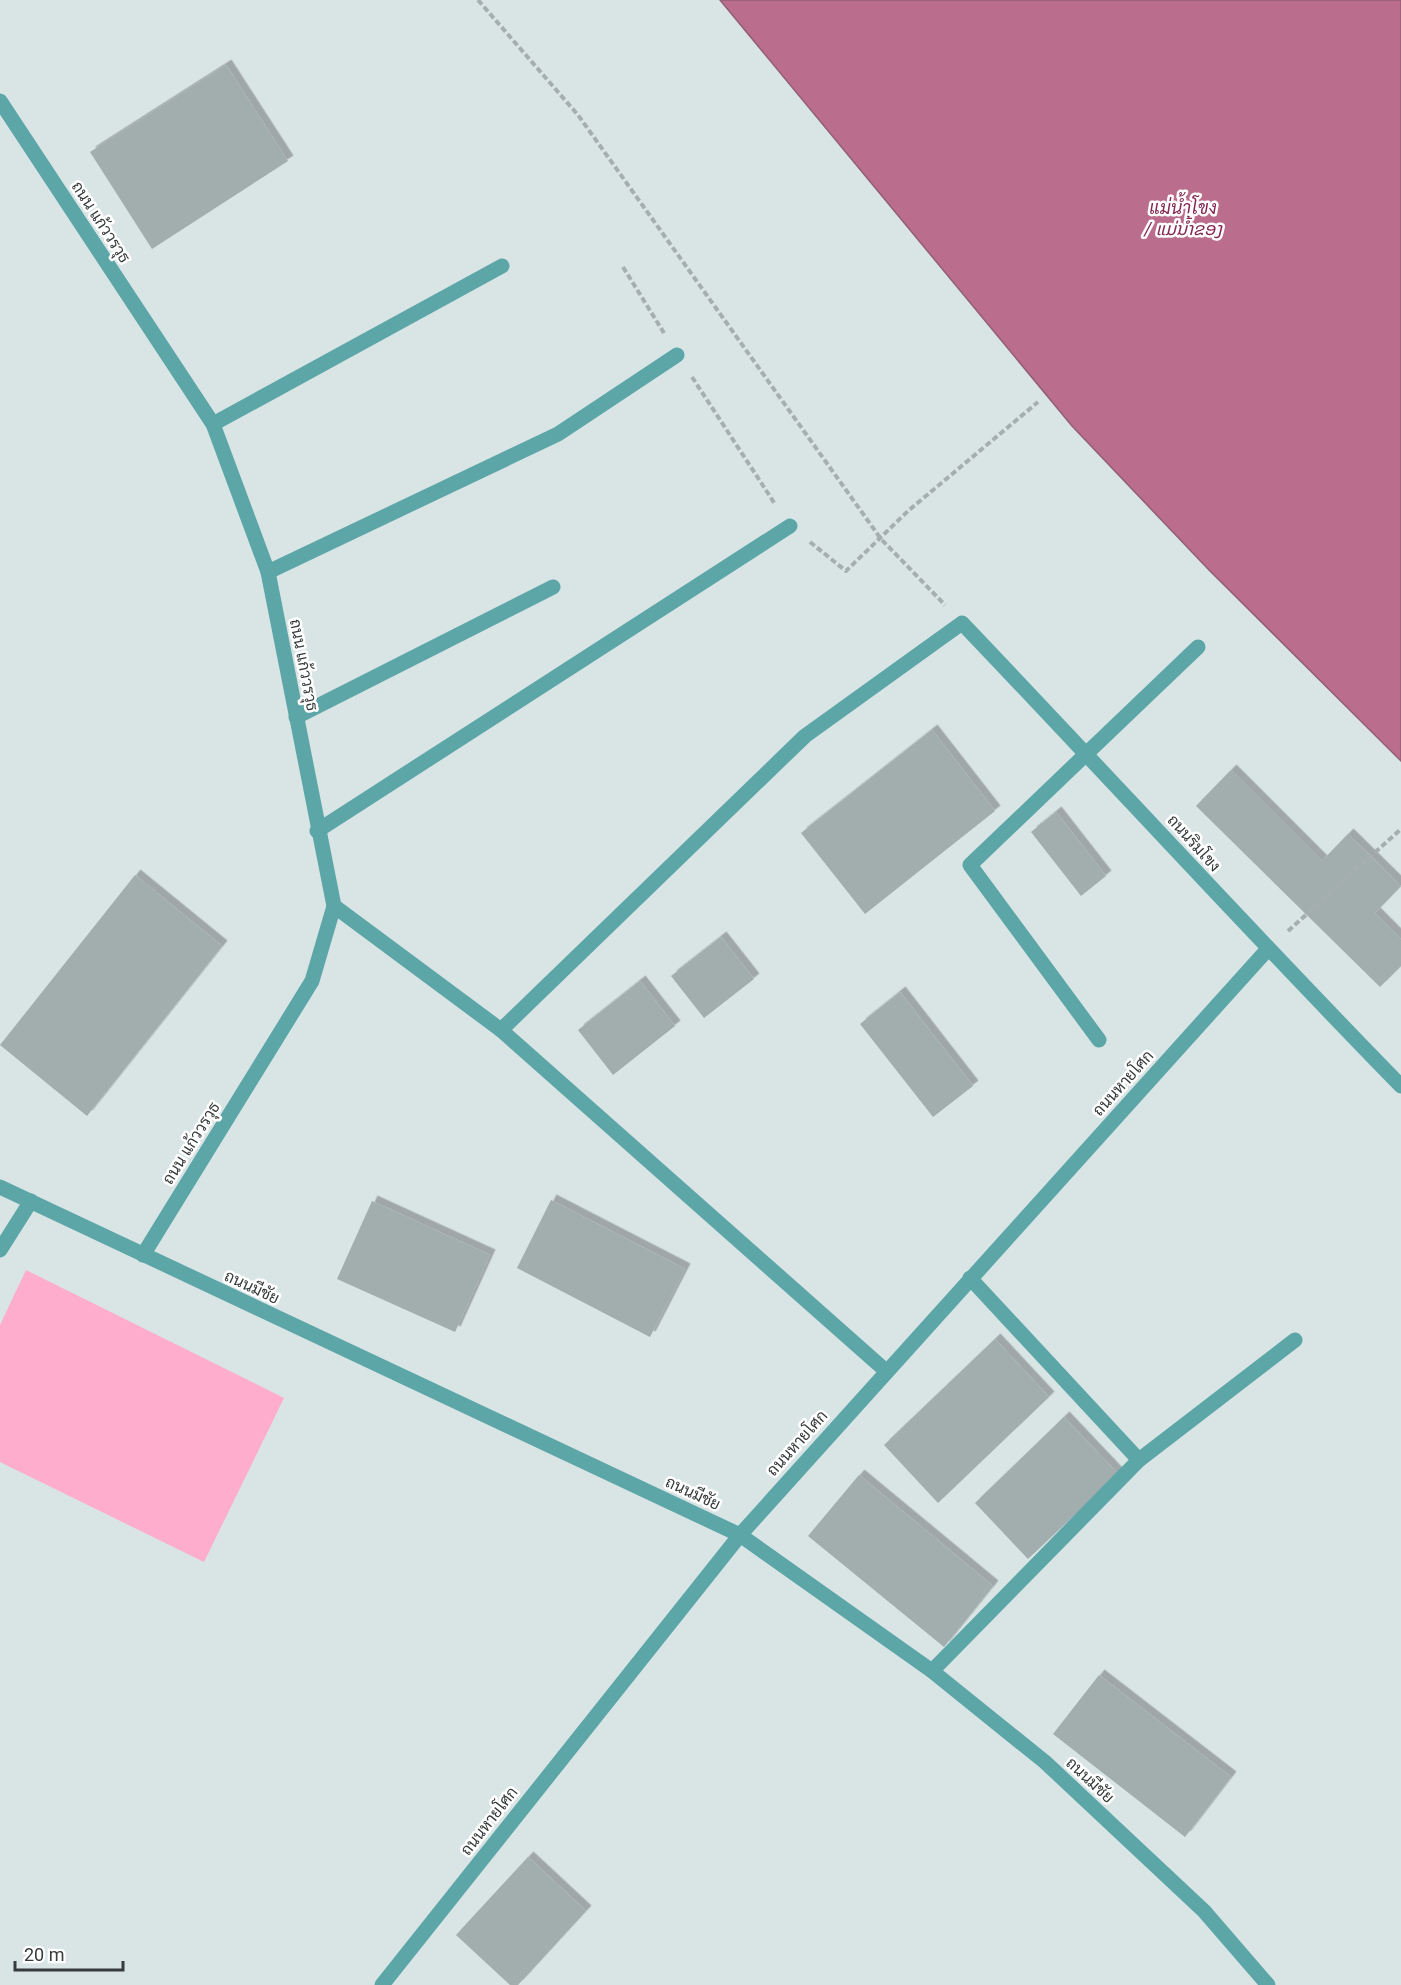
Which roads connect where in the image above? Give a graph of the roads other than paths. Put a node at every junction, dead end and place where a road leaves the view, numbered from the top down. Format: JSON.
{"nodes":[{"id":1,"x":0,"y":101,"type":"edge"},
{"id":2,"x":502,"y":266,"type":"dead end"},
{"id":3,"x":677,"y":355,"type":"road end"},
{"id":4,"x":213,"y":424,"type":"junction"},
{"id":5,"x":790,"y":526,"type":"road end"},
{"id":6,"x":268,"y":572,"type":"junction"},
{"id":7,"x":552,"y":587,"type":"dead end"},
{"id":8,"x":1198,"y":647,"type":"dead end"},
{"id":9,"x":296,"y":717,"type":"junction"},
{"id":10,"x":1086,"y":752,"type":"junction"},
{"id":11,"x":317,"y":831,"type":"junction"},
{"id":12,"x":334,"y":906,"type":"junction"},
{"id":13,"x":1267,"y":950,"type":"junction"},
{"id":14,"x":501,"y":1030,"type":"junction"},
{"id":15,"x":1099,"y":1040,"type":"dead end"},
{"id":16,"x":1401,"y":1086,"type":"edge"},
{"id":17,"x":0,"y":1187,"type":"edge"},
{"id":18,"x":31,"y":1201,"type":"junction"},
{"id":19,"x":0,"y":1250,"type":"edge"},
{"id":20,"x":143,"y":1255,"type":"junction"},
{"id":21,"x":970,"y":1278,"type":"junction"},
{"id":22,"x":1295,"y":1340,"type":"dead end"},
{"id":23,"x":886,"y":1371,"type":"junction"},
{"id":24,"x":1139,"y":1460,"type":"junction"},
{"id":25,"x":740,"y":1534,"type":"junction"},
{"id":26,"x":932,"y":1671,"type":"junction"},
{"id":27,"x":382,"y":1985,"type":"edge"},
{"id":28,"x":1268,"y":1985,"type":"edge"}],
"edges":[{"from":1,"to":4,"type":"street","name":"ถนน แก้ววรวุธ"},
{"from":2,"to":4,"type":"street"},
{"from":3,"to":6,"type":"street"},
{"from":4,"to":6,"type":"street","name":"ถนน แก้ววรวุธ"},
{"from":5,"to":11,"type":"street"},
{"from":6,"to":9,"type":"street","name":"ถนน แก้ววรวุธ"},
{"from":7,"to":9,"type":"street"},
{"from":8,"to":10,"type":"street"},
{"from":9,"to":11,"type":"street","name":"ถนน แก้ววรวุธ"},
{"from":10,"to":13,"type":"street","name":"ถนนริมโขง"},
{"from":10,"to":14,"type":"street","name":"ถนนริมโขง"},
{"from":10,"to":15,"type":"street"},
{"from":11,"to":12,"type":"street","name":"ถนน แก้ววรวุธ"},
{"from":12,"to":14,"type":"street"},
{"from":12,"to":20,"type":"street","name":"ถนน แก้ววรวุธ"},
{"from":13,"to":16,"type":"street","name":"ถนนริมโขง"},
{"from":13,"to":21,"type":"street","name":"ถนนหายโศก"},
{"from":14,"to":23,"type":"street"},
{"from":17,"to":18,"type":"street","name":"ถนนมีชัย"},
{"from":18,"to":19,"type":"street"},
{"from":18,"to":20,"type":"street","name":"ถนนมีชัย"},
{"from":20,"to":25,"type":"street","name":"ถนนมีชัย"},
{"from":21,"to":23,"type":"street","name":"ถนนหายโศก"},
{"from":21,"to":24,"type":"street"},
{"from":22,"to":24,"type":"street"},
{"from":23,"to":25,"type":"street","name":"ถนนหายโศก"},
{"from":24,"to":26,"type":"street"},
{"from":25,"to":26,"type":"street","name":"ถนนมีชัย"},
{"from":25,"to":27,"type":"street","name":"ถนนหายโศก"},
{"from":26,"to":28,"type":"street","name":"ถนนมีชัย"}]}
